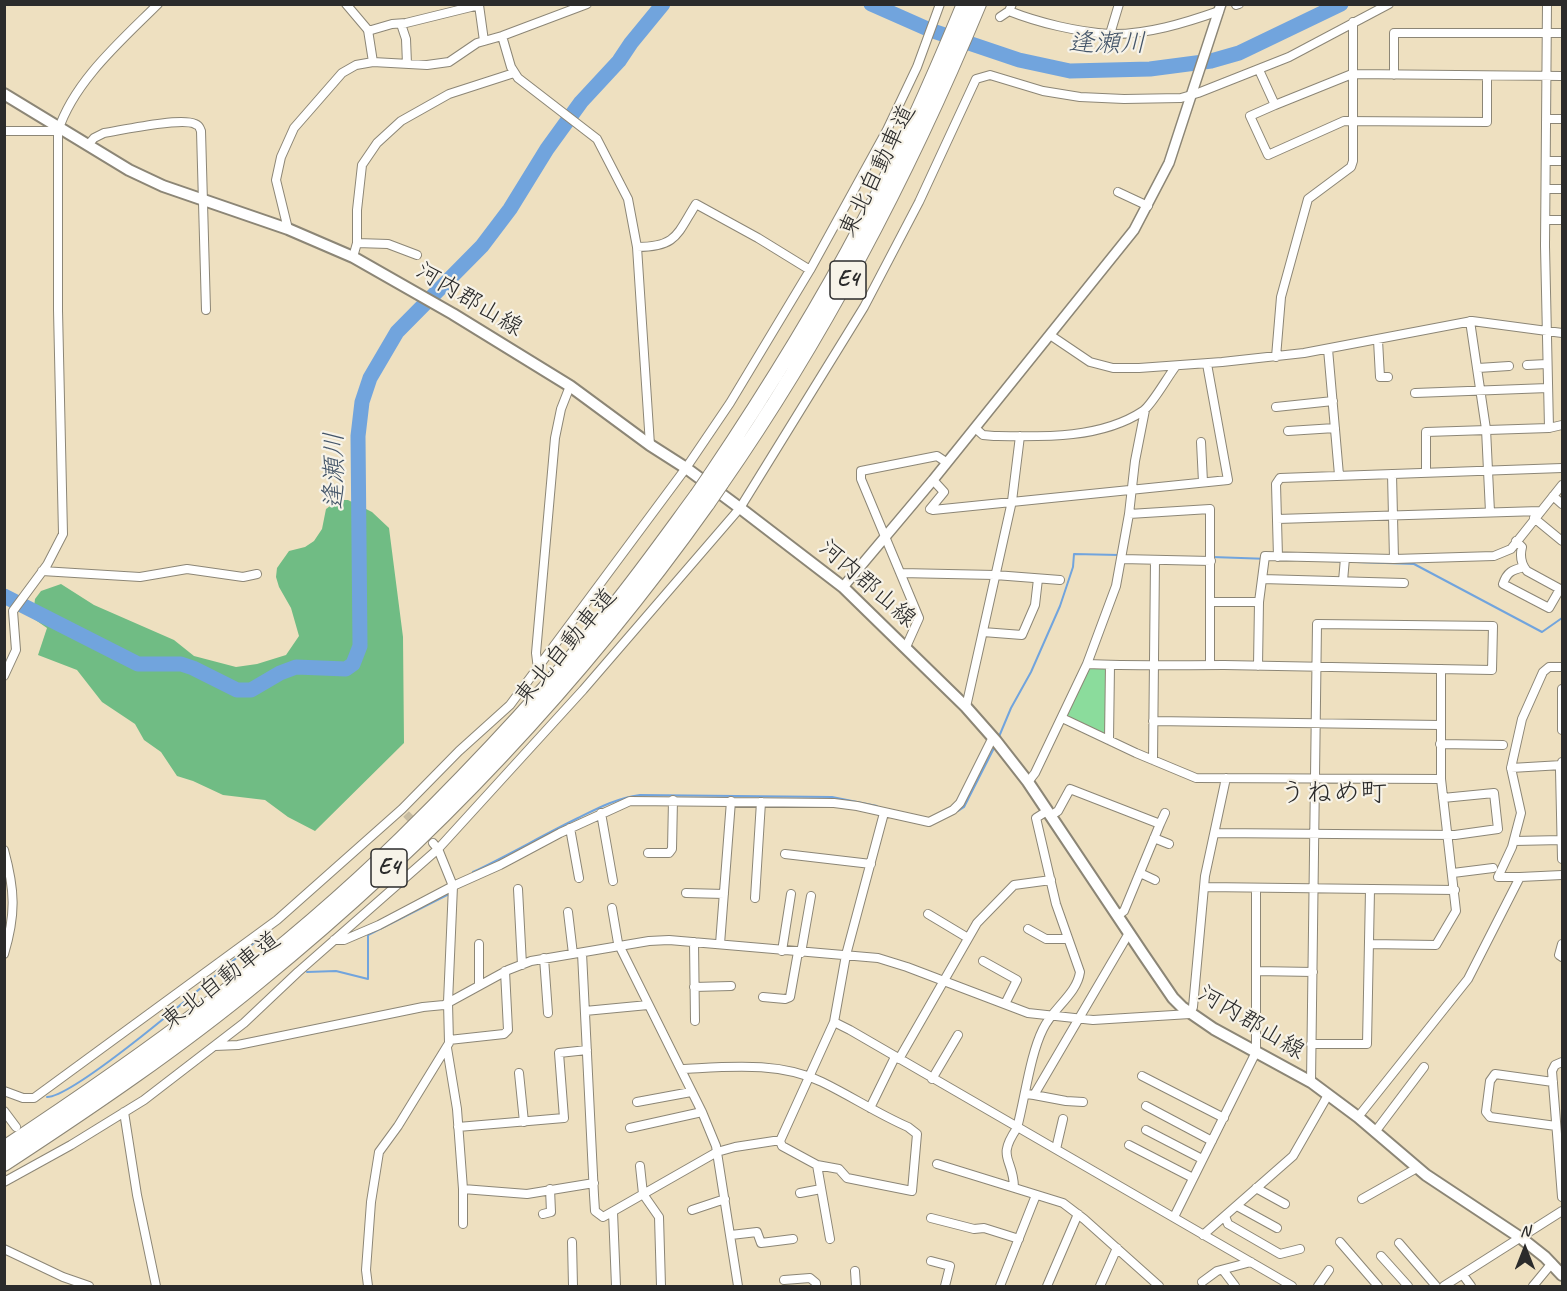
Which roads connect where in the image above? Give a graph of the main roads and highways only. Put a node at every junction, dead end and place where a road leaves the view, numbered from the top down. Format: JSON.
{"nodes":[{"id":1,"x":964,"y":4,"type":"edge"},
{"id":2,"x":979,"y":4,"type":"edge"},
{"id":3,"x":947,"y":63,"type":"junction"},
{"id":4,"x":4,"y":94,"type":"edge"},
{"id":5,"x":702,"y":499,"type":"junction"},
{"id":6,"x":4,"y":1148,"type":"edge"},
{"id":7,"x":4,"y":1164,"type":"edge"},
{"id":8,"x":1563,"y":1275,"type":"edge"}],
"edges":[{"from":1,"to":3,"type":"highway","name":"東北自動車道","number":"E4"},
{"from":2,"to":3,"type":"highway","name":"東北自動車道","number":"E4"},
{"from":3,"to":5,"type":"highway","name":"東北自動車道","number":"E4","bridge":true},
{"from":4,"to":8,"type":"main road","name":"河内郡山線"},
{"from":5,"to":6,"type":"highway","name":"東北自動車道","number":"E4"},
{"from":5,"to":7,"type":"highway","name":"東北自動車道","number":"E4"}]}
